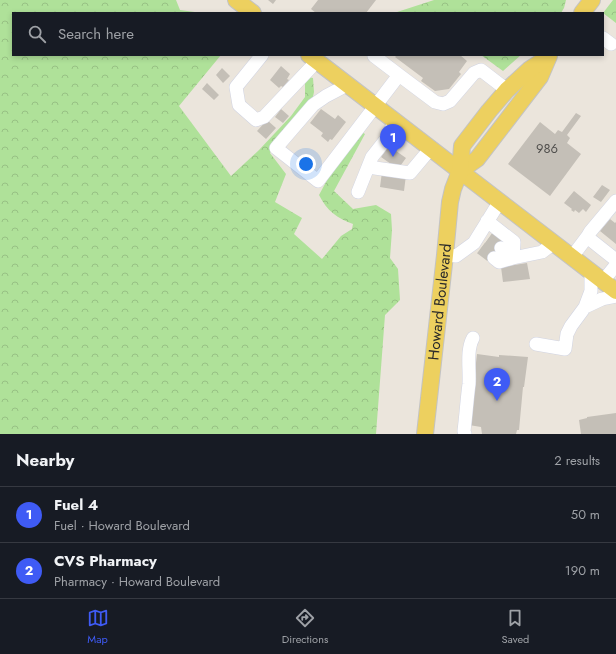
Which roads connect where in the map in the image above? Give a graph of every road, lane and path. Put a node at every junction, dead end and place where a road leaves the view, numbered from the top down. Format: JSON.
{"nodes":[{"id":1,"x":592,"y":0,"type":"edge"},
{"id":2,"x":583,"y":12,"type":"edge"},
{"id":3,"x":261,"y":56,"type":"edge"},
{"id":4,"x":374,"y":56,"type":"dead end"},
{"id":5,"x":548,"y":57,"type":"edge"},
{"id":6,"x":317,"y":58,"type":"edge"},
{"id":7,"x":399,"y":75,"type":"junction"},
{"id":8,"x":348,"y":85,"type":"junction"},
{"id":9,"x":507,"y":90,"type":"junction"},
{"id":10,"x":375,"y":106,"type":"junction"},
{"id":11,"x":395,"y":120,"type":"junction"},
{"id":12,"x":431,"y":148,"type":"junction"},
{"id":13,"x":368,"y":167,"type":"junction"},
{"id":14,"x":460,"y":170,"type":"junction"},
{"id":15,"x":358,"y":192,"type":"dead end"},
{"id":16,"x":500,"y":201,"type":"junction"},
{"id":17,"x":616,"y":201,"type":"edge"},
{"id":18,"x":487,"y":221,"type":"junction"},
{"id":19,"x":587,"y":237,"type":"junction"},
{"id":20,"x":554,"y":243,"type":"junction"},
{"id":21,"x":498,"y":253,"type":"tunnel mouth"},
{"id":22,"x":445,"y":255,"type":"junction"},
{"id":23,"x":572,"y":257,"type":"junction"},
{"id":24,"x":513,"y":258,"type":"junction"},
{"id":25,"x":616,"y":260,"type":"edge"},
{"id":26,"x":616,"y":265,"type":"edge"},
{"id":27,"x":597,"y":276,"type":"junction"},
{"id":28,"x":616,"y":291,"type":"edge"},
{"id":29,"x":616,"y":296,"type":"edge"},
{"id":30,"x":585,"y":307,"type":"junction"},
{"id":31,"x":473,"y":338,"type":"dead end"},
{"id":32,"x":536,"y":344,"type":"dead end"},
{"id":33,"x":425,"y":434,"type":"edge"},
{"id":34,"x":465,"y":434,"type":"edge"}],
"edges":[{"from":1,"to":2,"type":"main road"},
{"from":3,"to":6,"type":"lane"},
{"from":4,"to":7,"type":"lane"},
{"from":5,"to":9,"type":"main road","name":"Howard Boulevard"},
{"from":5,"to":14,"type":"main road"},
{"from":6,"to":8,"type":"main road"},
{"from":7,"to":9,"type":"lane"},
{"from":7,"to":10,"type":"lane"},
{"from":8,"to":10,"type":"main road"},
{"from":8,"to":10,"type":"lane"},
{"from":9,"to":14,"type":"main road","name":"Howard Boulevard"},
{"from":10,"to":11,"type":"main road"},
{"from":11,"to":12,"type":"main road"},
{"from":11,"to":13,"type":"lane"},
{"from":12,"to":13,"type":"lane"},
{"from":12,"to":14,"type":"main road"},
{"from":13,"to":15,"type":"lane"},
{"from":14,"to":16,"type":"main road"},
{"from":14,"to":22,"type":"main road","name":"Howard Boulevard"},
{"from":16,"to":18,"type":"lane"},
{"from":16,"to":20,"type":"main road"},
{"from":17,"to":19,"type":"lane"},
{"from":18,"to":22,"type":"lane"},
{"from":18,"to":24,"type":"lane"},
{"from":19,"to":23,"type":"lane"},
{"from":19,"to":25,"type":"lane"},
{"from":20,"to":23,"type":"main road"},
{"from":20,"to":24,"type":"lane"},
{"from":21,"to":24,"type":"lane"},
{"from":22,"to":33,"type":"main road","name":"Howard Boulevard"},
{"from":23,"to":27,"type":"main road"},
{"from":26,"to":27,"type":"lane"},
{"from":27,"to":28,"type":"main road"},
{"from":27,"to":30,"type":"lane"},
{"from":29,"to":30,"type":"lane"},
{"from":30,"to":32,"type":"lane"},
{"from":31,"to":34,"type":"lane"}]}
